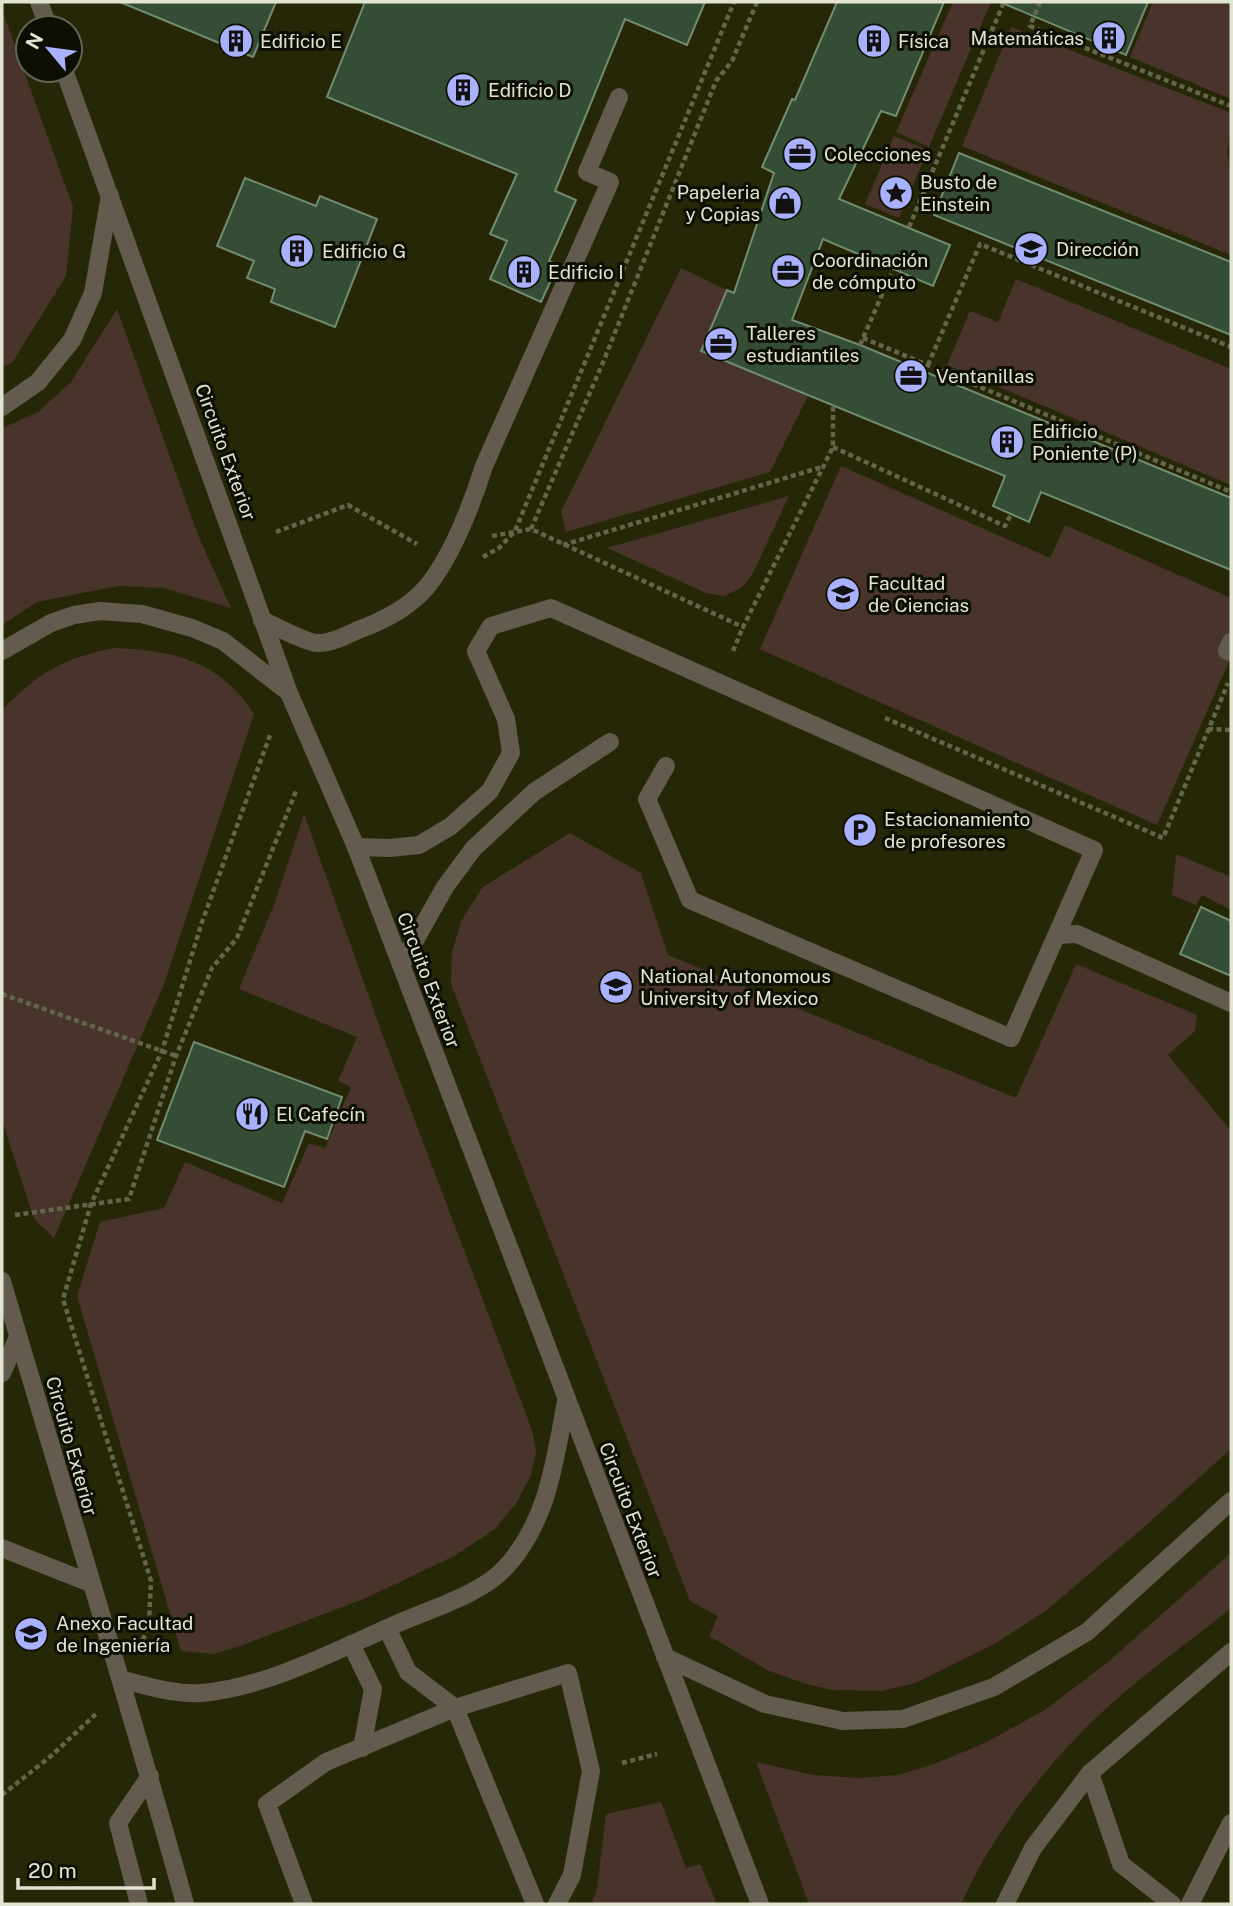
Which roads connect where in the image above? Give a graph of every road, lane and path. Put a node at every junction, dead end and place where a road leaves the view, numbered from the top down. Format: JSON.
{"nodes":[{"id":1,"x":734,"y":2,"type":"edge"},
{"id":2,"x":757,"y":2,"type":"edge"},
{"id":3,"x":1004,"y":2,"type":"edge"},
{"id":4,"x":1040,"y":2,"type":"edge"},
{"id":5,"x":69,"y":84,"type":"edge"},
{"id":6,"x":619,"y":97,"type":"dead end"},
{"id":7,"x":1231,"y":106,"type":"edge"},
{"id":8,"x":110,"y":194,"type":"junction"},
{"id":9,"x":909,"y":227,"type":"dead end"},
{"id":10,"x":891,"y":274,"type":"dead end"},
{"id":11,"x":863,"y":338,"type":"junction"},
{"id":12,"x":860,"y":345,"type":"dead end"},
{"id":13,"x":1231,"y":347,"type":"edge"},
{"id":14,"x":928,"y":365,"type":"junction"},
{"id":15,"x":2,"y":407,"type":"edge"},
{"id":16,"x":832,"y":407,"type":"dead end"},
{"id":17,"x":833,"y":447,"type":"junction"},
{"id":18,"x":823,"y":466,"type":"junction"},
{"id":19,"x":533,"y":489,"type":"dead end"},
{"id":20,"x":1231,"y":492,"type":"edge"},
{"id":21,"x":1011,"y":514,"type":"dead end"},
{"id":22,"x":531,"y":529,"type":"junction"},
{"id":23,"x":276,"y":532,"type":"dead end"},
{"id":24,"x":483,"y":538,"type":"dead end"},
{"id":25,"x":563,"y":545,"type":"junction"},
{"id":26,"x":420,"y":546,"type":"dead end"},
{"id":27,"x":262,"y":620,"type":"junction"},
{"id":28,"x":743,"y":627,"type":"junction"},
{"id":29,"x":1231,"y":642,"type":"edge"},
{"id":30,"x":2,"y":651,"type":"edge"},
{"id":31,"x":1231,"y":652,"type":"edge"},
{"id":32,"x":744,"y":656,"type":"dead end"},
{"id":33,"x":1231,"y":676,"type":"edge"},
{"id":34,"x":289,"y":693,"type":"junction"},
{"id":35,"x":884,"y":717,"type":"dead end"},
{"id":36,"x":272,"y":729,"type":"dead end"},
{"id":37,"x":1208,"y":729,"type":"junction"},
{"id":38,"x":1231,"y":730,"type":"edge"},
{"id":39,"x":610,"y":742,"type":"dead end"},
{"id":40,"x":666,"y":766,"type":"dead end"},
{"id":41,"x":296,"y":790,"type":"dead end"},
{"id":42,"x":356,"y":847,"type":"junction"},
{"id":43,"x":1057,"y":936,"type":"junction"},
{"id":44,"x":401,"y":965,"type":"junction"},
{"id":45,"x":2,"y":994,"type":"edge"},
{"id":46,"x":1231,"y":1003,"type":"edge"},
{"id":47,"x":162,"y":1051,"type":"junction"},
{"id":48,"x":176,"y":1056,"type":"junction"},
{"id":49,"x":92,"y":1204,"type":"junction"},
{"id":50,"x":15,"y":1215,"type":"dead end"},
{"id":51,"x":2,"y":1281,"type":"edge"},
{"id":52,"x":18,"y":1337,"type":"junction"},
{"id":53,"x":2,"y":1373,"type":"edge"},
{"id":54,"x":566,"y":1400,"type":"junction"},
{"id":55,"x":1231,"y":1501,"type":"edge"},
{"id":56,"x":2,"y":1548,"type":"edge"},
{"id":57,"x":90,"y":1583,"type":"junction"},
{"id":58,"x":387,"y":1628,"type":"junction"},
{"id":59,"x":351,"y":1644,"type":"junction"},
{"id":60,"x":141,"y":1645,"type":"dead end"},
{"id":61,"x":1231,"y":1652,"type":"edge"},
{"id":62,"x":665,"y":1657,"type":"junction"},
{"id":63,"x":123,"y":1680,"type":"junction"},
{"id":64,"x":455,"y":1707,"type":"junction"},
{"id":65,"x":89,"y":1723,"type":"dead end"},
{"id":66,"x":362,"y":1748,"type":"junction"},
{"id":67,"x":1090,"y":1773,"type":"junction"},
{"id":68,"x":149,"y":1776,"type":"junction"},
{"id":69,"x":2,"y":1795,"type":"edge"},
{"id":70,"x":1231,"y":1823,"type":"edge"},
{"id":71,"x":139,"y":1904,"type":"edge"},
{"id":72,"x":185,"y":1904,"type":"edge"},
{"id":73,"x":304,"y":1904,"type":"edge"},
{"id":74,"x":535,"y":1904,"type":"edge"},
{"id":75,"x":557,"y":1904,"type":"edge"},
{"id":76,"x":760,"y":1904,"type":"edge"},
{"id":77,"x":1005,"y":1904,"type":"edge"},
{"id":78,"x":1172,"y":1904,"type":"edge"},
{"id":79,"x":1190,"y":1904,"type":"edge"}],
"edges":[{"from":1,"to":19,"type":"path"},
{"from":2,"to":22,"type":"path"},
{"from":3,"to":9,"type":"path"},
{"from":4,"to":7,"type":"path"},
{"from":5,"to":8,"type":"street","name":"Circuito Exterior"},
{"from":6,"to":27,"type":"street"},
{"from":8,"to":15,"type":"street"},
{"from":8,"to":27,"type":"street","name":"Circuito Exterior"},
{"from":10,"to":11,"type":"path"},
{"from":11,"to":12,"type":"path"},
{"from":11,"to":14,"type":"path"},
{"from":13,"to":14,"type":"path"},
{"from":14,"to":20,"type":"path"},
{"from":16,"to":17,"type":"path"},
{"from":17,"to":18,"type":"path"},
{"from":17,"to":21,"type":"path"},
{"from":18,"to":25,"type":"path"},
{"from":18,"to":28,"type":"path"},
{"from":22,"to":24,"type":"path"},
{"from":22,"to":25,"type":"path"},
{"from":23,"to":26,"type":"path"},
{"from":25,"to":28,"type":"path"},
{"from":27,"to":34,"type":"street","name":"Circuito Exterior"},
{"from":28,"to":32,"type":"path"},
{"from":29,"to":31,"type":"street"},
{"from":30,"to":34,"type":"street"},
{"from":33,"to":37,"type":"path"},
{"from":34,"to":42,"type":"street","name":"Circuito Exterior"},
{"from":35,"to":37,"type":"path"},
{"from":36,"to":47,"type":"path"},
{"from":37,"to":38,"type":"path"},
{"from":39,"to":44,"type":"street"},
{"from":40,"to":43,"type":"street"},
{"from":41,"to":48,"type":"path"},
{"from":42,"to":43,"type":"street"},
{"from":42,"to":44,"type":"street","name":"Circuito Exterior"},
{"from":43,"to":46,"type":"street"},
{"from":44,"to":54,"type":"street","name":"Circuito Exterior"},
{"from":45,"to":47,"type":"path"},
{"from":47,"to":48,"type":"path"},
{"from":47,"to":49,"type":"path"},
{"from":48,"to":49,"type":"path"},
{"from":49,"to":50,"type":"path"},
{"from":49,"to":60,"type":"path"},
{"from":51,"to":52,"type":"street","name":"Circuito Exterior"},
{"from":52,"to":53,"type":"street"},
{"from":52,"to":57,"type":"street","name":"Circuito Exterior"},
{"from":54,"to":58,"type":"street"},
{"from":54,"to":62,"type":"street","name":"Circuito Exterior"},
{"from":55,"to":62,"type":"street"},
{"from":56,"to":57,"type":"street"},
{"from":57,"to":63,"type":"street","name":"Circuito Exterior"},
{"from":58,"to":59,"type":"street"},
{"from":58,"to":64,"type":"street"},
{"from":59,"to":63,"type":"street"},
{"from":59,"to":66,"type":"street"},
{"from":61,"to":67,"type":"street"},
{"from":62,"to":76,"type":"street","name":"Circuito Exterior"},
{"from":63,"to":68,"type":"street","name":"Circuito Exterior"},
{"from":64,"to":66,"type":"street"},
{"from":64,"to":74,"type":"street"},
{"from":64,"to":75,"type":"street"},
{"from":65,"to":69,"type":"path"},
{"from":66,"to":73,"type":"street"},
{"from":67,"to":77,"type":"street"},
{"from":67,"to":78,"type":"street"},
{"from":68,"to":71,"type":"street"},
{"from":68,"to":72,"type":"street","name":"Circuito Exterior"},
{"from":70,"to":79,"type":"street"}]}
